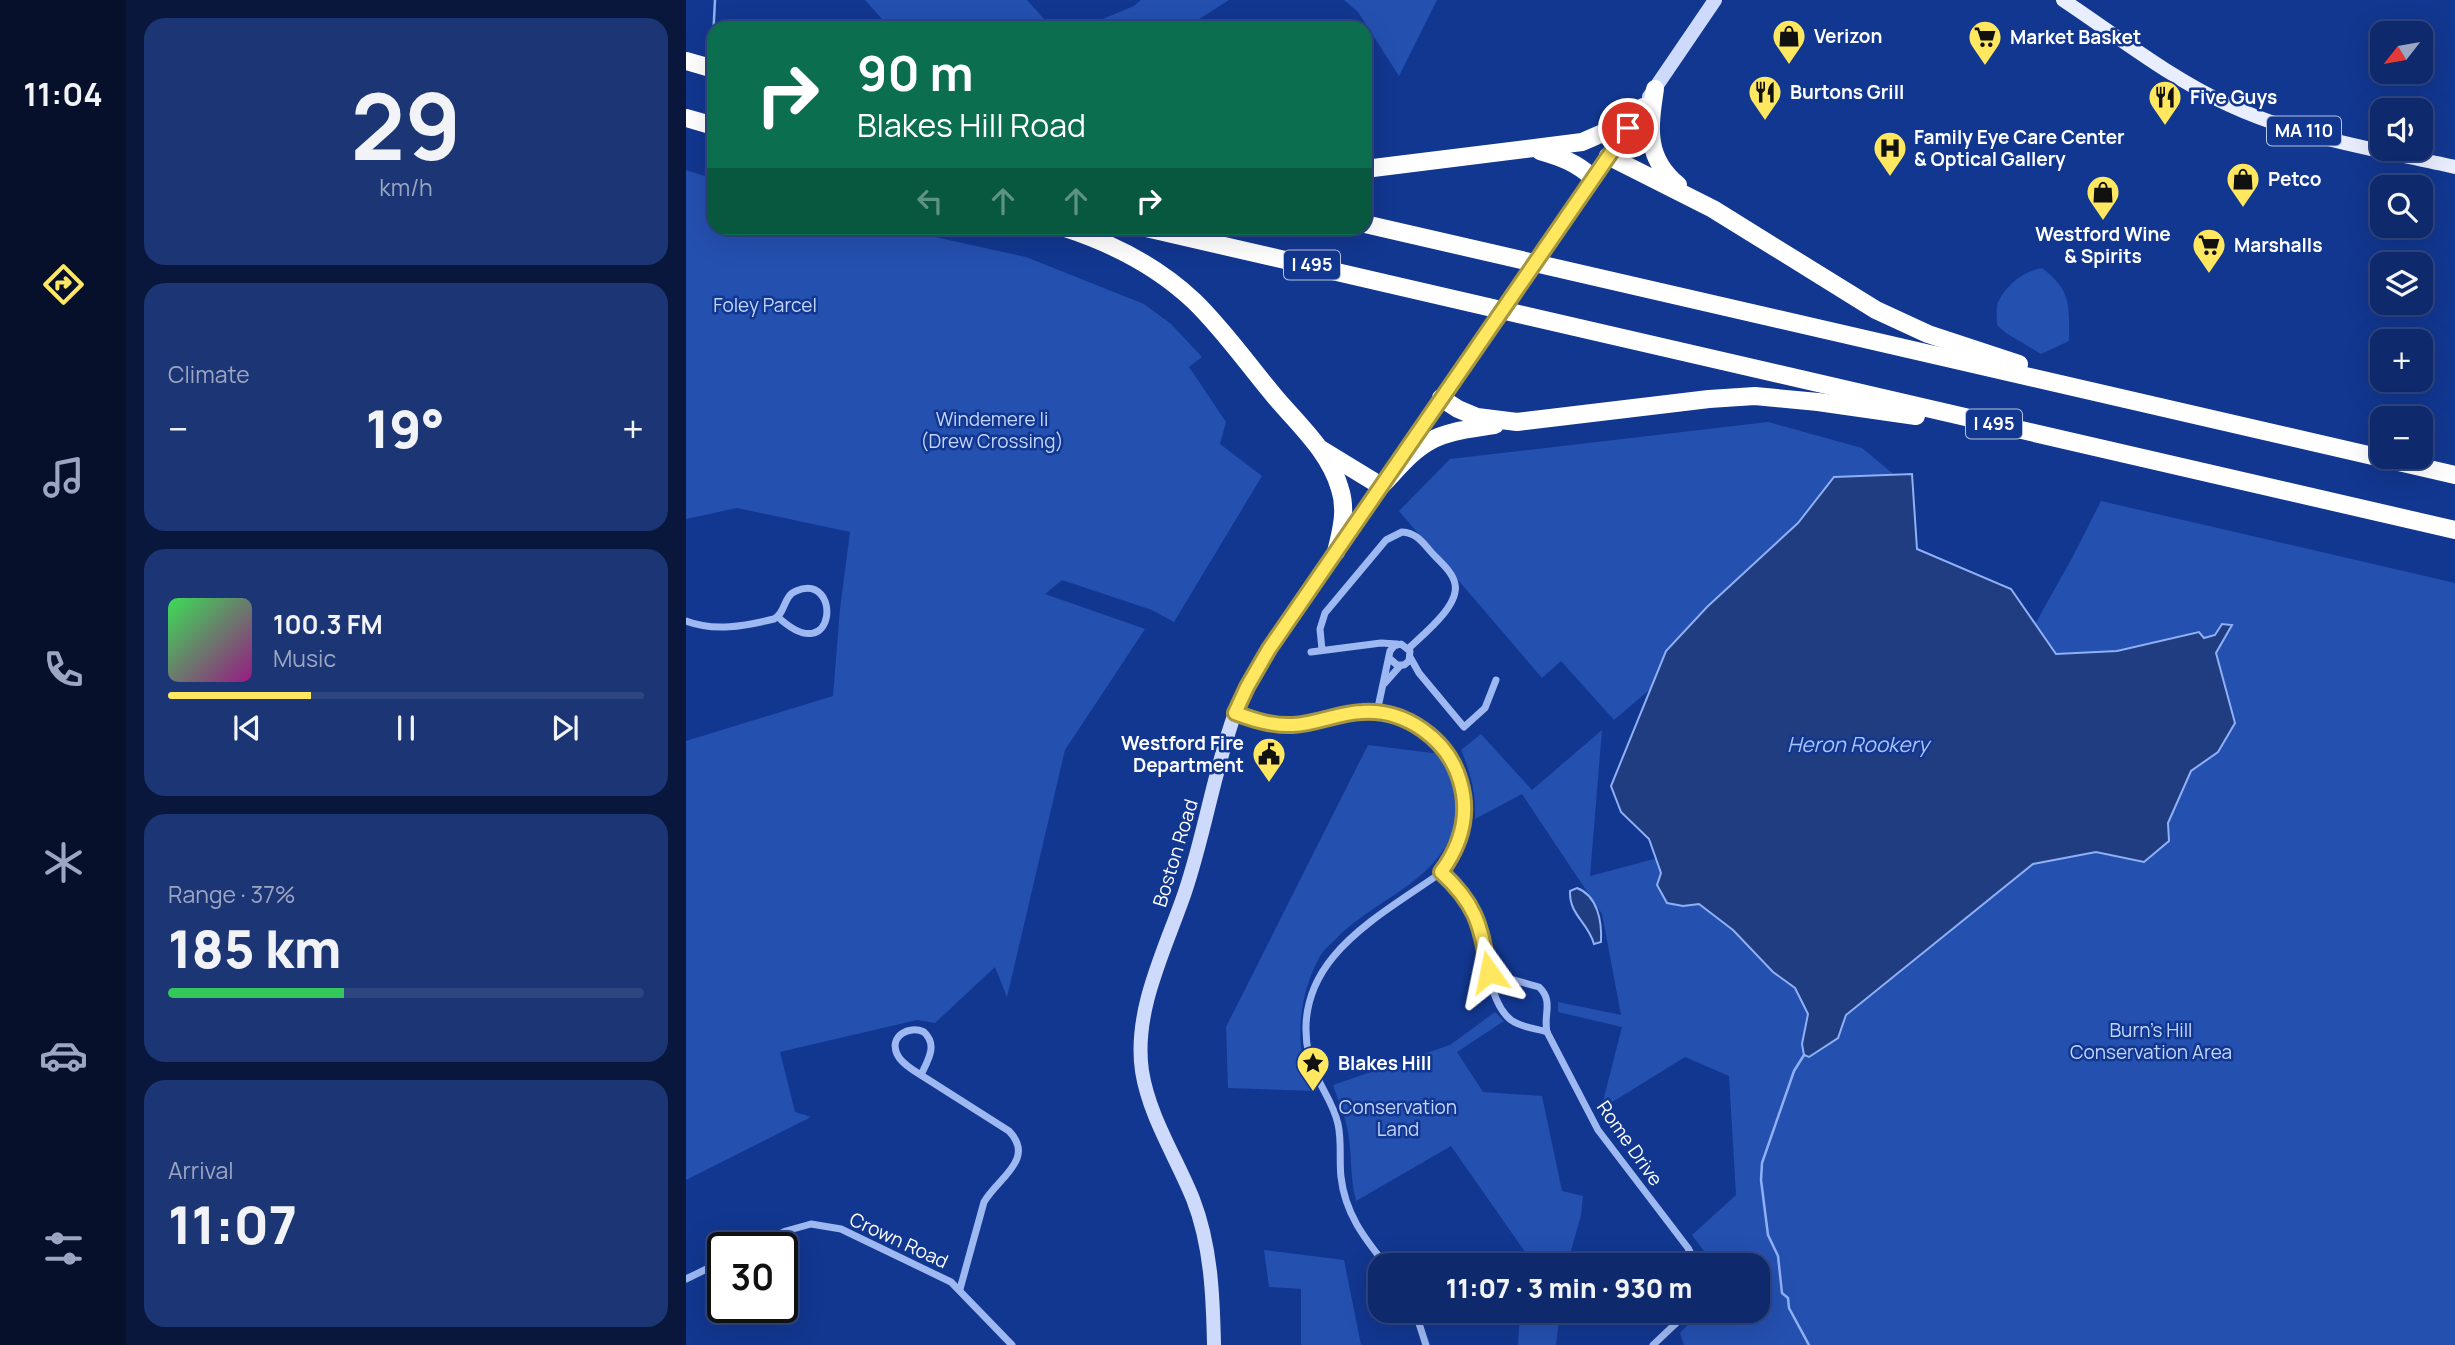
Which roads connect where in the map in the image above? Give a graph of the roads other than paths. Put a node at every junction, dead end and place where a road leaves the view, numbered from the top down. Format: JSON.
{"nodes":[{"id":1,"x":1715,"y":0,"type":"edge"},
{"id":2,"x":2063,"y":0,"type":"edge"},
{"id":3,"x":686,"y":61,"type":"edge"},
{"id":4,"x":707,"y":67,"type":"edge"},
{"id":5,"x":1655,"y":89,"type":"junction"},
{"id":6,"x":1643,"y":107,"type":"junction"},
{"id":7,"x":686,"y":118,"type":"edge"},
{"id":8,"x":707,"y":125,"type":"edge"},
{"id":9,"x":1533,"y":149,"type":"junction"},
{"id":10,"x":1608,"y":156,"type":"junction"},
{"id":11,"x":2455,"y":167,"type":"edge"},
{"id":12,"x":1372,"y":168,"type":"edge"},
{"id":13,"x":1593,"y":178,"type":"junction"},
{"id":14,"x":1700,"y":203,"type":"junction"},
{"id":15,"x":1372,"y":226,"type":"edge"},
{"id":16,"x":1082,"y":235,"type":"edge"},
{"id":17,"x":1176,"y":235,"type":"edge"},
{"id":18,"x":2087,"y":390,"type":"junction"},
{"id":19,"x":1441,"y":398,"type":"junction"},
{"id":20,"x":1511,"y":422,"type":"junction"},
{"id":21,"x":2012,"y":428,"type":"junction"},
{"id":22,"x":1319,"y":448,"type":"junction"},
{"id":23,"x":2455,"y":475,"type":"edge"},
{"id":24,"x":1381,"y":486,"type":"junction"},
{"id":25,"x":2455,"y":530,"type":"edge"},
{"id":26,"x":1336,"y":552,"type":"junction"},
{"id":27,"x":778,"y":617,"type":"junction"},
{"id":28,"x":686,"y":621,"type":"edge"},
{"id":29,"x":1397,"y":645,"type":"junction"},
{"id":30,"x":1367,"y":646,"type":"junction"},
{"id":31,"x":1322,"y":650,"type":"junction"},
{"id":32,"x":1311,"y":652,"type":"dead end"},
{"id":33,"x":1409,"y":653,"type":"junction"},
{"id":34,"x":1389,"y":656,"type":"junction"},
{"id":35,"x":1402,"y":666,"type":"junction"},
{"id":36,"x":1419,"y":673,"type":"junction"},
{"id":37,"x":1496,"y":680,"type":"dead end"},
{"id":38,"x":1383,"y":685,"type":"junction"},
{"id":39,"x":1377,"y":712,"type":"junction"},
{"id":40,"x":1235,"y":713,"type":"junction"},
{"id":41,"x":1441,"y":872,"type":"junction"},
{"id":42,"x":1489,"y":972,"type":"junction"},
{"id":43,"x":1547,"y":1032,"type":"junction"},
{"id":44,"x":921,"y":1075,"type":"junction"},
{"id":45,"x":788,"y":1232,"type":"edge"},
{"id":46,"x":1377,"y":1253,"type":"edge"},
{"id":47,"x":1691,"y":1253,"type":"edge"},
{"id":48,"x":707,"y":1269,"type":"edge"},
{"id":49,"x":686,"y":1279,"type":"edge"},
{"id":50,"x":960,"y":1289,"type":"junction"},
{"id":51,"x":1419,"y":1323,"type":"edge"},
{"id":52,"x":1676,"y":1323,"type":"edge"},
{"id":53,"x":1012,"y":1345,"type":"edge"},
{"id":54,"x":1214,"y":1345,"type":"edge"},
{"id":55,"x":1426,"y":1345,"type":"edge"},
{"id":56,"x":1653,"y":1345,"type":"edge"}],
"edges":[{"from":1,"to":5,"type":"main road","name":"Boston Road"},
{"from":2,"to":11,"type":"main road","number":"MA 110"},
{"from":3,"to":4,"type":"highway"},
{"from":5,"to":6,"type":"main road","name":"Boston Road"},
{"from":5,"to":14,"type":"highway"},
{"from":6,"to":9,"type":"highway"},
{"from":6,"to":10,"type":"main road","name":"Boston Road"},
{"from":7,"to":8,"type":"highway"},
{"from":9,"to":12,"type":"highway"},
{"from":9,"to":13,"type":"highway"},
{"from":10,"to":13,"type":"main road","name":"Boston Road"},
{"from":10,"to":14,"type":"highway"},
{"from":13,"to":19,"type":"main road","name":"Boston Road"},
{"from":14,"to":18,"type":"highway"},
{"from":15,"to":18,"type":"highway"},
{"from":16,"to":22,"type":"highway"},
{"from":17,"to":21,"type":"highway","number":"I 495"},
{"from":18,"to":23,"type":"highway"},
{"from":19,"to":20,"type":"highway"},
{"from":19,"to":24,"type":"main road","name":"Boston Road"},
{"from":20,"to":21,"type":"highway"},
{"from":20,"to":24,"type":"highway"},
{"from":21,"to":25,"type":"highway","number":"I 495"},
{"from":22,"to":24,"type":"highway"},
{"from":22,"to":26,"type":"highway"},
{"from":24,"to":26,"type":"main road","name":"Boston Road"},
{"from":26,"to":40,"type":"main road","name":"Boston Road"},
{"from":27,"to":27,"type":"street"},
{"from":27,"to":28,"type":"street"},
{"from":29,"to":30,"type":"street"},
{"from":29,"to":33,"type":"street"},
{"from":29,"to":34,"type":"street"},
{"from":30,"to":31,"type":"street"},
{"from":30,"to":34,"type":"street"},
{"from":31,"to":32,"type":"street"},
{"from":31,"to":33,"type":"street"},
{"from":33,"to":35,"type":"street"},
{"from":33,"to":36,"type":"street"},
{"from":34,"to":35,"type":"street"},
{"from":34,"to":38,"type":"street"},
{"from":35,"to":36,"type":"street"},
{"from":35,"to":38,"type":"street"},
{"from":36,"to":37,"type":"street"},
{"from":38,"to":39,"type":"street"},
{"from":39,"to":40,"type":"street"},
{"from":39,"to":41,"type":"street"},
{"from":40,"to":54,"type":"main road","name":"Boston Road"},
{"from":41,"to":42,"type":"street"},
{"from":41,"to":46,"type":"street"},
{"from":42,"to":43,"type":"street"},
{"from":42,"to":43,"type":"street","name":"Rome Drive"},
{"from":43,"to":47,"type":"street","name":"Rome Drive"},
{"from":44,"to":44,"type":"street"},
{"from":44,"to":50,"type":"street"},
{"from":45,"to":50,"type":"street","name":"Crown Road"},
{"from":48,"to":49,"type":"street"},
{"from":50,"to":53,"type":"street","name":"Crown Road"},
{"from":51,"to":55,"type":"street"},
{"from":52,"to":56,"type":"street"}]}
